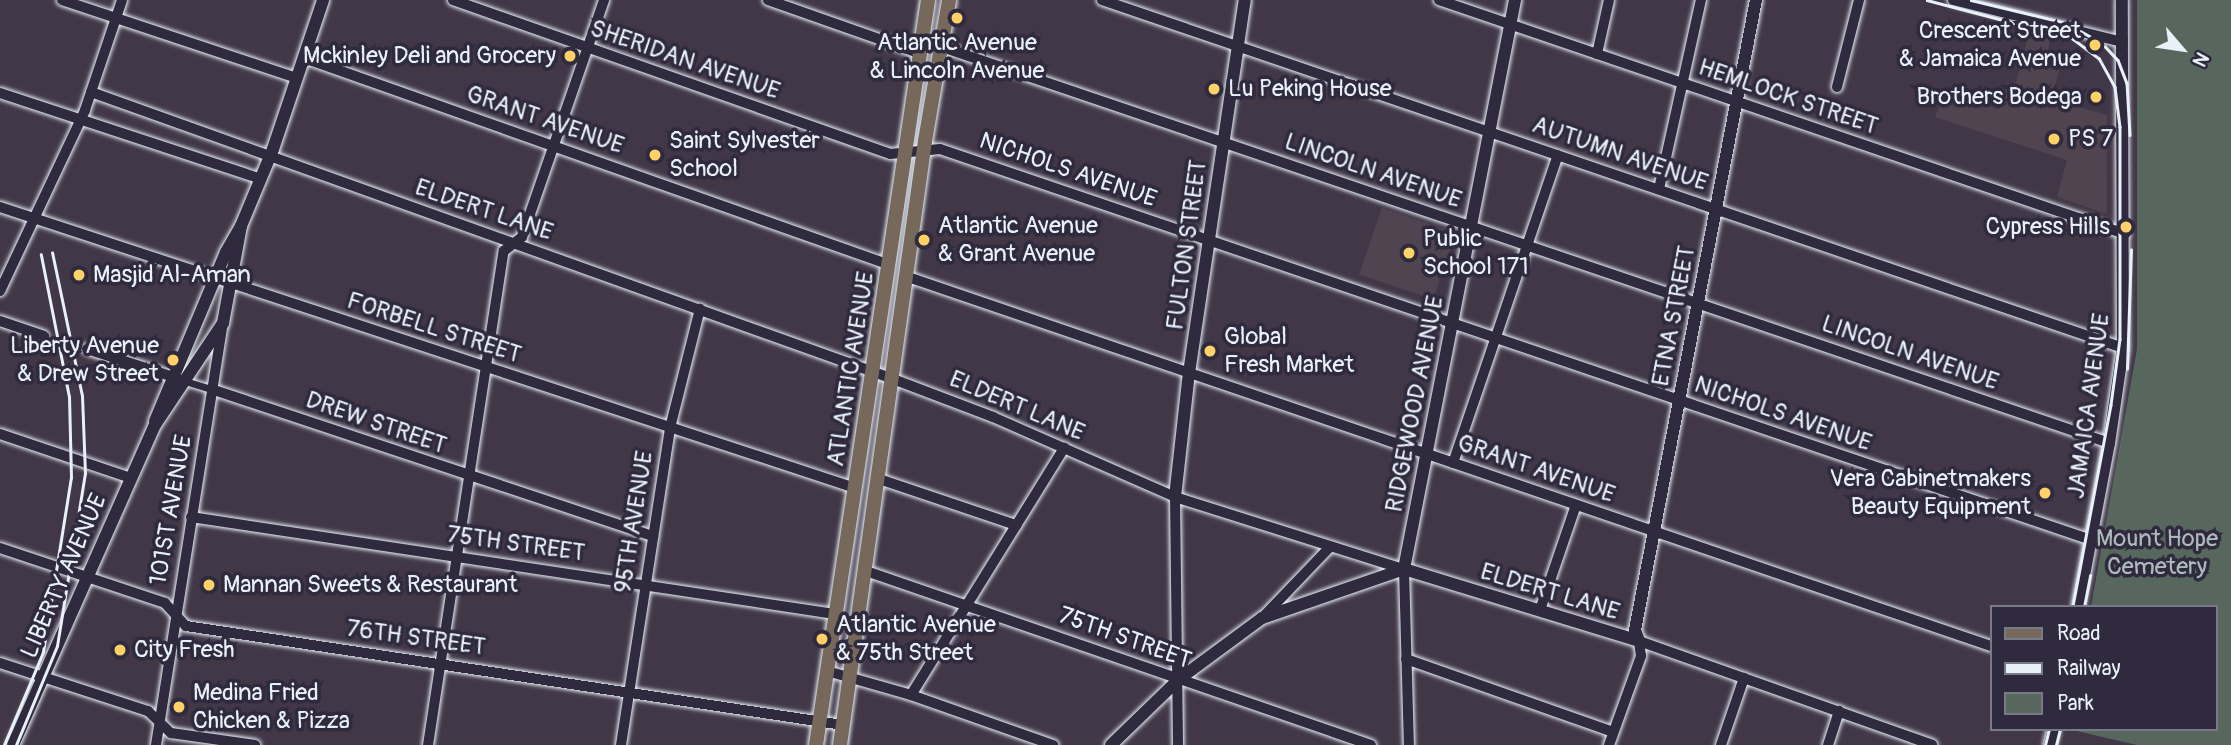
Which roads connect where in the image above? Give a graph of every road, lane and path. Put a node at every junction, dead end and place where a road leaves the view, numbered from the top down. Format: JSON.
{"nodes":[{"id":1,"x":62,"y":0,"type":"edge"},
{"id":2,"x":122,"y":0,"type":"edge"},
{"id":3,"x":323,"y":0,"type":"edge"},
{"id":4,"x":453,"y":0,"type":"edge"},
{"id":5,"x":604,"y":0,"type":"edge"},
{"id":6,"x":768,"y":0,"type":"edge"},
{"id":7,"x":928,"y":0,"type":"edge"},
{"id":8,"x":949,"y":0,"type":"edge"},
{"id":9,"x":1102,"y":0,"type":"edge"},
{"id":10,"x":1245,"y":0,"type":"edge"},
{"id":11,"x":1439,"y":0,"type":"edge"},
{"id":12,"x":1515,"y":0,"type":"edge"},
{"id":13,"x":1609,"y":0,"type":"edge"},
{"id":14,"x":1700,"y":0,"type":"edge"},
{"id":15,"x":1756,"y":0,"type":"edge"},
{"id":16,"x":1859,"y":0,"type":"edge"},
{"id":17,"x":1953,"y":0,"type":"edge"},
{"id":18,"x":2122,"y":0,"type":"edge"},
{"id":19,"x":1982,"y":4,"type":"edge"},
{"id":20,"x":116,"y":18,"type":"junction"},
{"id":21,"x":1510,"y":25,"type":"junction"},
{"id":22,"x":2123,"y":42,"type":"junction"},
{"id":23,"x":1238,"y":46,"type":"junction"},
{"id":24,"x":587,"y":47,"type":"junction"},
{"id":25,"x":942,"y":47,"type":"junction"},
{"id":26,"x":921,"y":54,"type":"junction"},
{"id":27,"x":1597,"y":54,"type":"junction"},
{"id":28,"x":304,"y":58,"type":"junction"},
{"id":29,"x":297,"y":78,"type":"junction"},
{"id":30,"x":1682,"y":83,"type":"junction"},
{"id":31,"x":1837,"y":87,"type":"dead end"},
{"id":32,"x":91,"y":92,"type":"junction"},
{"id":33,"x":0,"y":93,"type":"edge"},
{"id":34,"x":1736,"y":102,"type":"junction"},
{"id":35,"x":80,"y":119,"type":"junction"},
{"id":36,"x":1490,"y":131,"type":"junction"},
{"id":37,"x":1224,"y":142,"type":"junction"},
{"id":38,"x":553,"y":145,"type":"junction"},
{"id":39,"x":924,"y":151,"type":"junction"},
{"id":40,"x":905,"y":153,"type":"junction"},
{"id":41,"x":1558,"y":155,"type":"junction"},
{"id":42,"x":270,"y":158,"type":"junction"},
{"id":43,"x":261,"y":179,"type":"junction"},
{"id":44,"x":1659,"y":189,"type":"junction"},
{"id":45,"x":0,"y":207,"type":"edge"},
{"id":46,"x":1716,"y":209,"type":"junction"},
{"id":47,"x":33,"y":218,"type":"junction"},
{"id":48,"x":241,"y":226,"type":"junction"},
{"id":49,"x":1471,"y":226,"type":"junction"},
{"id":50,"x":2125,"y":233,"type":"junction"},
{"id":51,"x":1209,"y":241,"type":"junction"},
{"id":52,"x":513,"y":243,"type":"junction"},
{"id":53,"x":1527,"y":245,"type":"junction"},
{"id":54,"x":890,"y":265,"type":"junction"},
{"id":55,"x":908,"y":277,"type":"junction"},
{"id":56,"x":216,"y":278,"type":"junction"},
{"id":57,"x":230,"y":283,"type":"junction"},
{"id":58,"x":0,"y":291,"type":"edge"},
{"id":59,"x":1698,"y":303,"type":"junction"},
{"id":60,"x":700,"y":309,"type":"junction"},
{"id":61,"x":0,"y":321,"type":"edge"},
{"id":62,"x":223,"y":323,"type":"junction"},
{"id":63,"x":1452,"y":324,"type":"junction"},
{"id":64,"x":44,"y":336,"type":"dead end"},
{"id":65,"x":1496,"y":339,"type":"junction"},
{"id":66,"x":2123,"y":348,"type":"junction"},
{"id":67,"x":87,"y":349,"type":"dead end"},
{"id":68,"x":485,"y":367,"type":"junction"},
{"id":69,"x":873,"y":372,"type":"junction"},
{"id":70,"x":1189,"y":373,"type":"junction"},
{"id":71,"x":178,"y":379,"type":"junction"},
{"id":72,"x":893,"y":379,"type":"junction"},
{"id":73,"x":214,"y":390,"type":"junction"},
{"id":74,"x":1679,"y":401,"type":"junction"},
{"id":75,"x":670,"y":428,"type":"junction"},
{"id":76,"x":0,"y":435,"type":"edge"},
{"id":77,"x":2109,"y":443,"type":"junction"},
{"id":78,"x":1064,"y":448,"type":"junction"},
{"id":79,"x":1427,"y":454,"type":"junction"},
{"id":80,"x":1453,"y":463,"type":"junction"},
{"id":81,"x":468,"y":476,"type":"junction"},
{"id":82,"x":131,"y":478,"type":"junction"},
{"id":83,"x":879,"y":478,"type":"junction"},
{"id":84,"x":855,"y":488,"type":"junction"},
{"id":85,"x":1175,"y":497,"type":"junction"},
{"id":86,"x":1576,"y":505,"type":"junction"},
{"id":87,"x":191,"y":517,"type":"junction"},
{"id":88,"x":1016,"y":525,"type":"junction"},
{"id":89,"x":1653,"y":532,"type":"junction"},
{"id":90,"x":653,"y":536,"type":"junction"},
{"id":91,"x":2091,"y":540,"type":"junction"},
{"id":92,"x":1330,"y":547,"type":"junction"},
{"id":93,"x":0,"y":548,"type":"edge"},
{"id":94,"x":456,"y":556,"type":"junction"},
{"id":95,"x":1405,"y":569,"type":"junction"},
{"id":96,"x":866,"y":570,"type":"junction"},
{"id":97,"x":85,"y":576,"type":"junction"},
{"id":98,"x":645,"y":584,"type":"junction"},
{"id":99,"x":967,"y":604,"type":"junction"},
{"id":100,"x":2078,"y":605,"type":"edge"},
{"id":101,"x":1540,"y":610,"type":"junction"},
{"id":102,"x":175,"y":614,"type":"junction"},
{"id":103,"x":835,"y":614,"type":"junction"},
{"id":104,"x":1262,"y":618,"type":"junction"},
{"id":105,"x":1639,"y":641,"type":"junction"},
{"id":106,"x":1990,"y":646,"type":"edge"},
{"id":107,"x":1406,"y":659,"type":"junction"},
{"id":108,"x":0,"y":663,"type":"edge"},
{"id":109,"x":441,"y":663,"type":"junction"},
{"id":110,"x":828,"y":671,"type":"junction"},
{"id":111,"x":849,"y":675,"type":"junction"},
{"id":112,"x":43,"y":677,"type":"junction"},
{"id":113,"x":1744,"y":678,"type":"junction"},
{"id":114,"x":1178,"y":680,"type":"junction"},
{"id":115,"x":629,"y":691,"type":"junction"},
{"id":116,"x":911,"y":695,"type":"junction"},
{"id":117,"x":1839,"y":712,"type":"junction"},
{"id":118,"x":820,"y":720,"type":"junction"},
{"id":119,"x":159,"y":722,"type":"junction"},
{"id":120,"x":843,"y":725,"type":"junction"},
{"id":121,"x":1614,"y":732,"type":"junction"},
{"id":122,"x":13,"y":745,"type":"edge"},
{"id":123,"x":156,"y":745,"type":"edge"},
{"id":124,"x":255,"y":745,"type":"edge"},
{"id":125,"x":428,"y":745,"type":"edge"},
{"id":126,"x":621,"y":745,"type":"edge"},
{"id":127,"x":816,"y":745,"type":"edge"},
{"id":128,"x":840,"y":745,"type":"edge"},
{"id":129,"x":1053,"y":745,"type":"edge"},
{"id":130,"x":1111,"y":745,"type":"edge"},
{"id":131,"x":1178,"y":745,"type":"edge"},
{"id":132,"x":1371,"y":745,"type":"edge"},
{"id":133,"x":1409,"y":745,"type":"edge"},
{"id":134,"x":1609,"y":745,"type":"edge"},
{"id":135,"x":1721,"y":745,"type":"edge"},
{"id":136,"x":1828,"y":745,"type":"edge"},
{"id":137,"x":1932,"y":745,"type":"edge"}],
"edges":[{"from":1,"to":20,"type":"street"},
{"from":2,"to":20,"type":"street"},
{"from":3,"to":28,"type":"main road","name":"LIBERTY AVENUE"},
{"from":4,"to":24,"type":"street","name":"SHERIDAN AVENUE"},
{"from":5,"to":24,"type":"street"},
{"from":6,"to":26,"type":"street"},
{"from":7,"to":26,"type":"main road","name":"ATLANTIC AVENUE"},
{"from":8,"to":25,"type":"main road","name":"ATLANTIC AVENUE"},
{"from":9,"to":23,"type":"street","name":"AUTUMN AVENUE"},
{"from":10,"to":23,"type":"main road","name":"FULTON STREET"},
{"from":11,"to":21,"type":"street","name":"HEMLOCK STREET"},
{"from":12,"to":21,"type":"main road","name":"RIDGEWOOD AVENUE"},
{"from":13,"to":27,"type":"street"},
{"from":14,"to":30,"type":"street"},
{"from":15,"to":34,"type":"main road","name":"ETNA STREET"},
{"from":16,"to":31,"type":"street"},
{"from":17,"to":19,"type":"street"},
{"from":18,"to":22,"type":"main road","name":"JAMAICA AVENUE"},
{"from":19,"to":22,"type":"street"},
{"from":20,"to":29,"type":"street"},
{"from":20,"to":32,"type":"street"},
{"from":21,"to":27,"type":"street","name":"HEMLOCK STREET"},
{"from":21,"to":36,"type":"main road","name":"RIDGEWOOD AVENUE"},
{"from":22,"to":50,"type":"main road","name":"JAMAICA AVENUE"},
{"from":23,"to":36,"type":"street","name":"AUTUMN AVENUE"},
{"from":23,"to":37,"type":"main road","name":"FULTON STREET"},
{"from":24,"to":38,"type":"street"},
{"from":24,"to":40,"type":"street","name":"SHERIDAN AVENUE"},
{"from":25,"to":37,"type":"street","name":"LINCOLN AVENUE"},
{"from":25,"to":39,"type":"main road","name":"ATLANTIC AVENUE"},
{"from":26,"to":40,"type":"main road","name":"ATLANTIC AVENUE"},
{"from":27,"to":30,"type":"street","name":"HEMLOCK STREET"},
{"from":28,"to":29,"type":"main road","name":"LIBERTY AVENUE"},
{"from":28,"to":38,"type":"street","name":"GRANT AVENUE"},
{"from":29,"to":42,"type":"main road","name":"LIBERTY AVENUE"},
{"from":30,"to":34,"type":"street","name":"HEMLOCK STREET"},
{"from":30,"to":44,"type":"street"},
{"from":32,"to":35,"type":"street"},
{"from":32,"to":42,"type":"street","name":"ELDERT LANE"},
{"from":33,"to":35,"type":"street"},
{"from":34,"to":46,"type":"main road","name":"ETNA STREET"},
{"from":34,"to":50,"type":"street","name":"HEMLOCK STREET"},
{"from":35,"to":43,"type":"street"},
{"from":35,"to":47,"type":"street"},
{"from":36,"to":41,"type":"street","name":"AUTUMN AVENUE"},
{"from":36,"to":49,"type":"main road","name":"RIDGEWOOD AVENUE"},
{"from":37,"to":49,"type":"street","name":"LINCOLN AVENUE"},
{"from":37,"to":51,"type":"main road","name":"FULTON STREET"},
{"from":38,"to":52,"type":"street"},
{"from":38,"to":54,"type":"street","name":"GRANT AVENUE"},
{"from":39,"to":40,"type":"street","name":"NICHOLS AVENUE"},
{"from":39,"to":51,"type":"street","name":"NICHOLS AVENUE"},
{"from":39,"to":55,"type":"main road","name":"ATLANTIC AVENUE"},
{"from":40,"to":54,"type":"main road","name":"ATLANTIC AVENUE"},
{"from":41,"to":44,"type":"street","name":"AUTUMN AVENUE"},
{"from":41,"to":53,"type":"street"},
{"from":42,"to":43,"type":"main road","name":"LIBERTY AVENUE"},
{"from":42,"to":52,"type":"street","name":"ELDERT LANE"},
{"from":43,"to":48,"type":"main road","name":"LIBERTY AVENUE"},
{"from":44,"to":46,"type":"street","name":"AUTUMN AVENUE"},
{"from":45,"to":47,"type":"street","name":"FORBELL STREET"},
{"from":46,"to":59,"type":"main road","name":"ETNA STREET"},
{"from":46,"to":66,"type":"street","name":"AUTUMN AVENUE"},
{"from":47,"to":56,"type":"street","name":"FORBELL STREET"},
{"from":47,"to":58,"type":"street"},
{"from":48,"to":56,"type":"main road","name":"LIBERTY AVENUE"},
{"from":48,"to":57,"type":"main road","name":"LIBERTY AVENUE"},
{"from":49,"to":53,"type":"street","name":"LINCOLN AVENUE"},
{"from":49,"to":63,"type":"main road","name":"RIDGEWOOD AVENUE"},
{"from":50,"to":66,"type":"main road","name":"JAMAICA AVENUE"},
{"from":51,"to":63,"type":"street","name":"NICHOLS AVENUE"},
{"from":51,"to":70,"type":"main road","name":"FULTON STREET"},
{"from":52,"to":60,"type":"street","name":"ELDERT LANE"},
{"from":52,"to":68,"type":"street"},
{"from":53,"to":59,"type":"street","name":"LINCOLN AVENUE"},
{"from":53,"to":65,"type":"street"},
{"from":54,"to":69,"type":"main road","name":"ATLANTIC AVENUE"},
{"from":55,"to":70,"type":"street","name":"GRANT AVENUE"},
{"from":55,"to":72,"type":"main road","name":"ATLANTIC AVENUE"},
{"from":56,"to":57,"type":"street","name":"FORBELL STREET"},
{"from":56,"to":71,"type":"main road","name":"LIBERTY AVENUE"},
{"from":57,"to":62,"type":"main road","name":"101ST AVENUE"},
{"from":57,"to":68,"type":"street","name":"FORBELL STREET"},
{"from":59,"to":74,"type":"main road","name":"ETNA STREET"},
{"from":59,"to":77,"type":"street","name":"LINCOLN AVENUE"},
{"from":60,"to":69,"type":"street","name":"ELDERT LANE"},
{"from":60,"to":75,"type":"street","name":"95TH AVENUE"},
{"from":61,"to":64,"type":"street"},
{"from":62,"to":71,"type":"main road","name":"LIBERTY AVENUE"},
{"from":62,"to":73,"type":"street","name":"101ST AVENUE"},
{"from":63,"to":65,"type":"street","name":"NICHOLS AVENUE"},
{"from":63,"to":79,"type":"main road","name":"RIDGEWOOD AVENUE"},
{"from":65,"to":74,"type":"street","name":"NICHOLS AVENUE"},
{"from":65,"to":80,"type":"street"},
{"from":66,"to":77,"type":"main road","name":"JAMAICA AVENUE"},
{"from":67,"to":71,"type":"street","name":"DREW STREET"},
{"from":68,"to":75,"type":"street","name":"FORBELL STREET"},
{"from":68,"to":81,"type":"street"},
{"from":69,"to":72,"type":"street","name":"ELDERT LANE"},
{"from":69,"to":84,"type":"main road","name":"ATLANTIC AVENUE"},
{"from":70,"to":79,"type":"street","name":"GRANT AVENUE"},
{"from":70,"to":85,"type":"main road","name":"FULTON STREET"},
{"from":71,"to":73,"type":"street","name":"DREW STREET"},
{"from":71,"to":82,"type":"main road","name":"LIBERTY AVENUE"},
{"from":72,"to":78,"type":"street","name":"ELDERT LANE"},
{"from":72,"to":83,"type":"main road","name":"ATLANTIC AVENUE"},
{"from":73,"to":81,"type":"street","name":"DREW STREET"},
{"from":73,"to":87,"type":"street","name":"101ST AVENUE"},
{"from":74,"to":89,"type":"main road","name":"ETNA STREET"},
{"from":74,"to":91,"type":"street","name":"NICHOLS AVENUE"},
{"from":75,"to":84,"type":"street","name":"FORBELL STREET"},
{"from":75,"to":90,"type":"street","name":"95TH AVENUE"},
{"from":76,"to":82,"type":"street"},
{"from":77,"to":91,"type":"main road","name":"JAMAICA AVENUE"},
{"from":78,"to":85,"type":"street","name":"ELDERT LANE"},
{"from":78,"to":88,"type":"street"},
{"from":79,"to":80,"type":"street","name":"GRANT AVENUE"},
{"from":79,"to":95,"type":"main road","name":"RIDGEWOOD AVENUE"},
{"from":80,"to":86,"type":"street","name":"GRANT AVENUE"},
{"from":81,"to":90,"type":"street","name":"DREW STREET"},
{"from":81,"to":94,"type":"street"},
{"from":82,"to":97,"type":"main road","name":"LIBERTY AVENUE"},
{"from":83,"to":88,"type":"street"},
{"from":83,"to":96,"type":"main road","name":"ATLANTIC AVENUE"},
{"from":84,"to":103,"type":"main road","name":"ATLANTIC AVENUE"},
{"from":85,"to":92,"type":"street","name":"ELDERT LANE"},
{"from":85,"to":114,"type":"street"},
{"from":86,"to":89,"type":"street","name":"GRANT AVENUE"},
{"from":86,"to":101,"type":"street"},
{"from":87,"to":94,"type":"street","name":"75TH STREET"},
{"from":87,"to":102,"type":"street","name":"101ST AVENUE"},
{"from":88,"to":99,"type":"street"},
{"from":89,"to":105,"type":"main road","name":"ETNA STREET"},
{"from":89,"to":106,"type":"street","name":"GRANT AVENUE"},
{"from":90,"to":98,"type":"street","name":"95TH AVENUE"},
{"from":91,"to":100,"type":"main road","name":"JAMAICA AVENUE"},
{"from":92,"to":95,"type":"street","name":"ELDERT LANE"},
{"from":92,"to":104,"type":"street"},
{"from":93,"to":97,"type":"street","name":"76TH STREET"},
{"from":94,"to":98,"type":"street","name":"75TH STREET"},
{"from":94,"to":109,"type":"street"},
{"from":95,"to":101,"type":"main road","name":"ELDERT LANE"},
{"from":95,"to":104,"type":"main road"},
{"from":95,"to":107,"type":"street"},
{"from":96,"to":99,"type":"street","name":"75TH STREET"},
{"from":96,"to":111,"type":"main road","name":"ATLANTIC AVENUE"},
{"from":97,"to":102,"type":"street","name":"76TH STREET"},
{"from":97,"to":112,"type":"main road","name":"LIBERTY AVENUE"},
{"from":98,"to":103,"type":"street","name":"75TH STREET"},
{"from":98,"to":115,"type":"street","name":"95TH AVENUE"},
{"from":99,"to":114,"type":"street","name":"75TH STREET"},
{"from":99,"to":116,"type":"street"},
{"from":101,"to":105,"type":"main road","name":"ELDERT LANE"},
{"from":102,"to":109,"type":"street","name":"76TH STREET"},
{"from":102,"to":119,"type":"street","name":"101ST AVENUE"},
{"from":103,"to":110,"type":"main road","name":"ATLANTIC AVENUE"},
{"from":104,"to":114,"type":"main road"},
{"from":105,"to":113,"type":"street","name":"ELDERT LANE"},
{"from":105,"to":121,"type":"street"},
{"from":107,"to":121,"type":"street"},
{"from":107,"to":133,"type":"street"},
{"from":108,"to":112,"type":"street"},
{"from":109,"to":115,"type":"street","name":"76TH STREET"},
{"from":109,"to":125,"type":"street"},
{"from":110,"to":111,"type":"street"},
{"from":110,"to":118,"type":"main road","name":"ATLANTIC AVENUE"},
{"from":111,"to":116,"type":"street"},
{"from":111,"to":120,"type":"main road","name":"ATLANTIC AVENUE"},
{"from":112,"to":119,"type":"street"},
{"from":112,"to":122,"type":"main road","name":"LIBERTY AVENUE"},
{"from":113,"to":117,"type":"street","name":"ELDERT LANE"},
{"from":113,"to":135,"type":"street"},
{"from":114,"to":130,"type":"main road"},
{"from":114,"to":131,"type":"street"},
{"from":114,"to":132,"type":"street","name":"75TH STREET"},
{"from":115,"to":118,"type":"street","name":"76TH STREET"},
{"from":115,"to":126,"type":"street","name":"95TH AVENUE"},
{"from":116,"to":129,"type":"street"},
{"from":117,"to":136,"type":"street"},
{"from":117,"to":137,"type":"street","name":"ELDERT LANE"},
{"from":118,"to":120,"type":"street","name":"76TH STREET"},
{"from":118,"to":127,"type":"main road","name":"ATLANTIC AVENUE"},
{"from":119,"to":123,"type":"street","name":"101ST AVENUE"},
{"from":119,"to":124,"type":"street"},
{"from":120,"to":128,"type":"main road","name":"ATLANTIC AVENUE"},
{"from":121,"to":134,"type":"street"}]}
